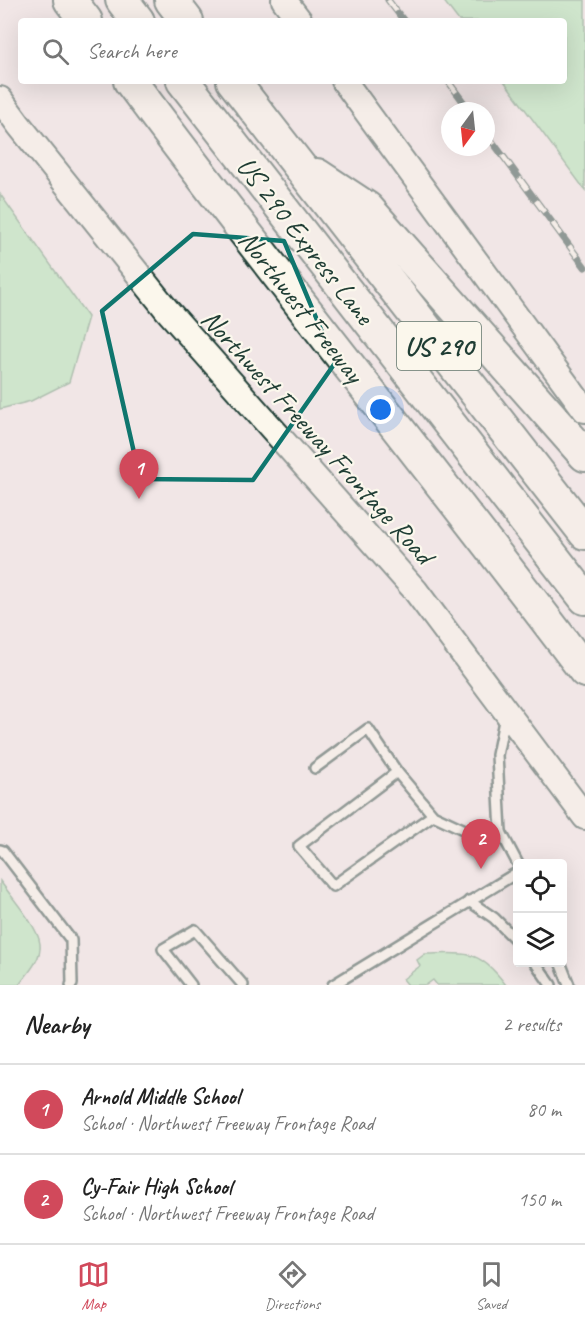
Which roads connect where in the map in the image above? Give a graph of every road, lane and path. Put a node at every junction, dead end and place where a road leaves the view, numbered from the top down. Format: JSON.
{"nodes":[{"id":1,"x":70,"y":0,"type":"edge"},
{"id":2,"x":122,"y":0,"type":"edge"},
{"id":3,"x":171,"y":0,"type":"edge"},
{"id":4,"x":284,"y":0,"type":"edge"},
{"id":5,"x":84,"y":18,"type":"edge"},
{"id":6,"x":136,"y":18,"type":"edge"},
{"id":7,"x":185,"y":18,"type":"edge"},
{"id":8,"x":298,"y":18,"type":"edge"},
{"id":9,"x":132,"y":84,"type":"edge"},
{"id":10,"x":185,"y":84,"type":"edge"},
{"id":11,"x":235,"y":84,"type":"edge"},
{"id":12,"x":346,"y":84,"type":"edge"},
{"id":13,"x":0,"y":99,"type":"edge"},
{"id":14,"x":292,"y":158,"type":"junction"},
{"id":15,"x":585,"y":410,"type":"edge"},
{"id":16,"x":585,"y":455,"type":"edge"},
{"id":17,"x":585,"y":533,"type":"edge"},
{"id":18,"x":585,"y":598,"type":"edge"},
{"id":19,"x":585,"y":671,"type":"edge"},
{"id":20,"x":506,"y":711,"type":"junction"},
{"id":21,"x":315,"y":768,"type":"dead end"},
{"id":22,"x":397,"y":772,"type":"junction"},
{"id":23,"x":433,"y":815,"type":"junction"},
{"id":24,"x":585,"y":818,"type":"edge"},
{"id":25,"x":501,"y":832,"type":"junction"},
{"id":26,"x":0,"y":850,"type":"edge"},
{"id":27,"x":515,"y":859,"type":"edge"},
{"id":28,"x":513,"y":875,"type":"edge"},
{"id":29,"x":469,"y":902,"type":"junction"},
{"id":30,"x":513,"y":937,"type":"edge"},
{"id":31,"x":537,"y":967,"type":"edge"},
{"id":32,"x":562,"y":967,"type":"edge"},
{"id":33,"x":71,"y":985,"type":"edge"},
{"id":34,"x":191,"y":985,"type":"edge"},
{"id":35,"x":243,"y":985,"type":"edge"},
{"id":36,"x":333,"y":985,"type":"edge"},
{"id":37,"x":551,"y":985,"type":"edge"},
{"id":38,"x":569,"y":985,"type":"edge"}],
"edges":[{"from":1,"to":5,"type":"highway"},
{"from":2,"to":6,"type":"highway"},
{"from":3,"to":7,"type":"highway"},
{"from":4,"to":8,"type":"main road"},
{"from":9,"to":19,"type":"highway","name":"Northwest Freeway","number":"US 290"},
{"from":10,"to":18,"type":"highway","name":"US 290 Express Lane"},
{"from":11,"to":14,"type":"highway","number":"US 290"},
{"from":12,"to":15,"type":"main road"},
{"from":13,"to":20,"type":"main road","name":"Northwest Freeway Frontage Road"},
{"from":14,"to":16,"type":"highway"},
{"from":14,"to":17,"type":"highway","number":"US 290"},
{"from":20,"to":24,"type":"main road","name":"Northwest Freeway Frontage Road"},
{"from":20,"to":25,"type":"lane"},
{"from":21,"to":22,"type":"lane"},
{"from":22,"to":23,"type":"lane"},
{"from":22,"to":23,"type":"lane"},
{"from":23,"to":25,"type":"lane"},
{"from":25,"to":27,"type":"lane"},
{"from":26,"to":33,"type":"lane"},
{"from":28,"to":29,"type":"lane"},
{"from":29,"to":30,"type":"lane"},
{"from":29,"to":36,"type":"lane"},
{"from":31,"to":37,"type":"lane"},
{"from":32,"to":38,"type":"lane"},
{"from":34,"to":35,"type":"lane"}]}
